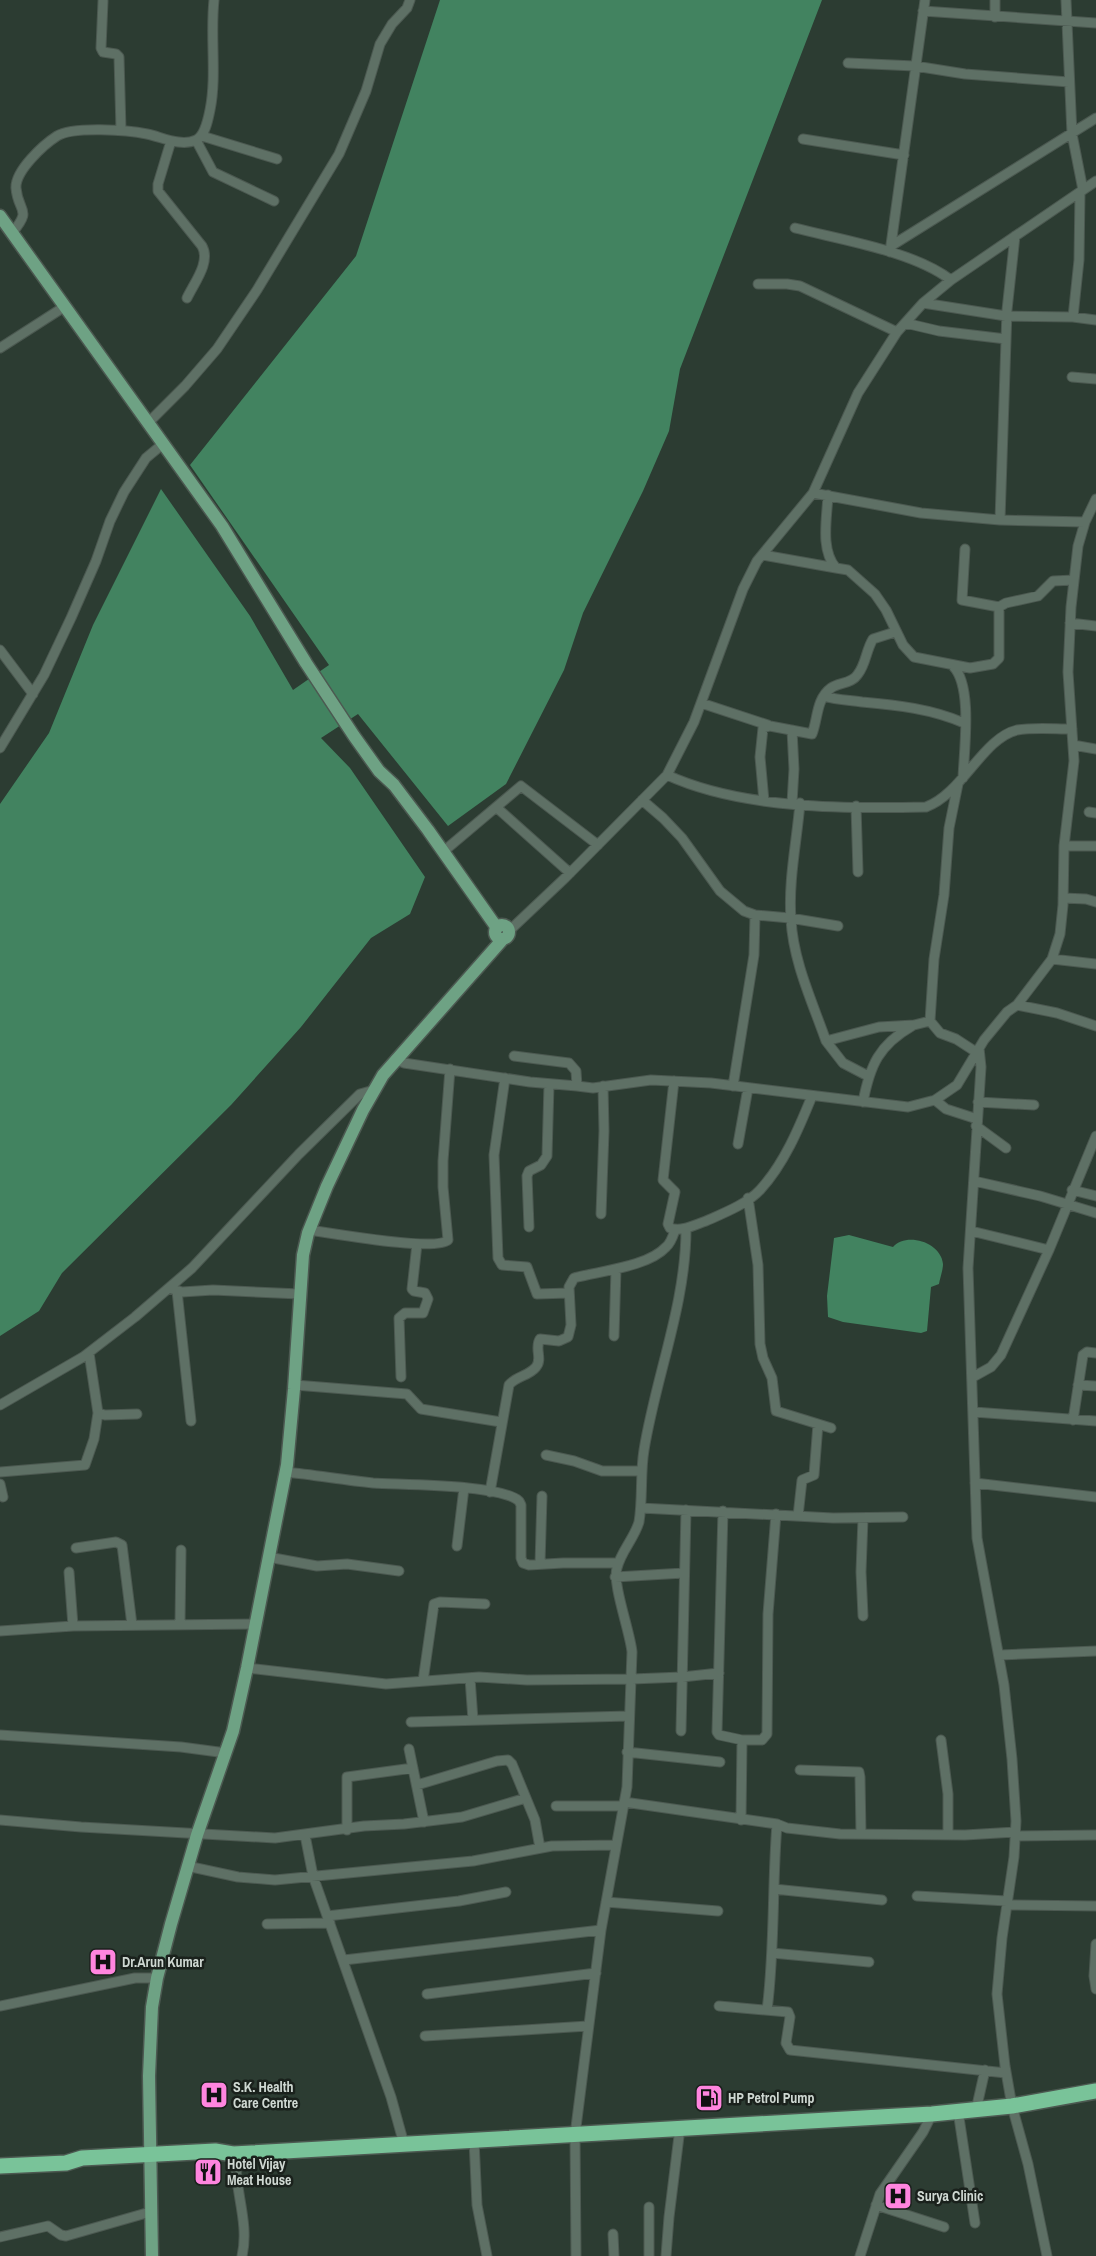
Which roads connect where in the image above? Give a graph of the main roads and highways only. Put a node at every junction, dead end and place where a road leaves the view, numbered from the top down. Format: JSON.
{"nodes":[{"id":1,"x":0,"y":216,"type":"edge"},
{"id":2,"x":1096,"y":2091,"type":"edge"},
{"id":3,"x":149,"y":2159,"type":"junction"},
{"id":4,"x":0,"y":2166,"type":"edge"},
{"id":5,"x":152,"y":2256,"type":"edge"}],
"edges":[{"from":1,"to":3,"type":"main road"},
{"from":2,"to":3,"type":"highway"},
{"from":3,"to":4,"type":"highway"},
{"from":3,"to":5,"type":"main road"}]}
